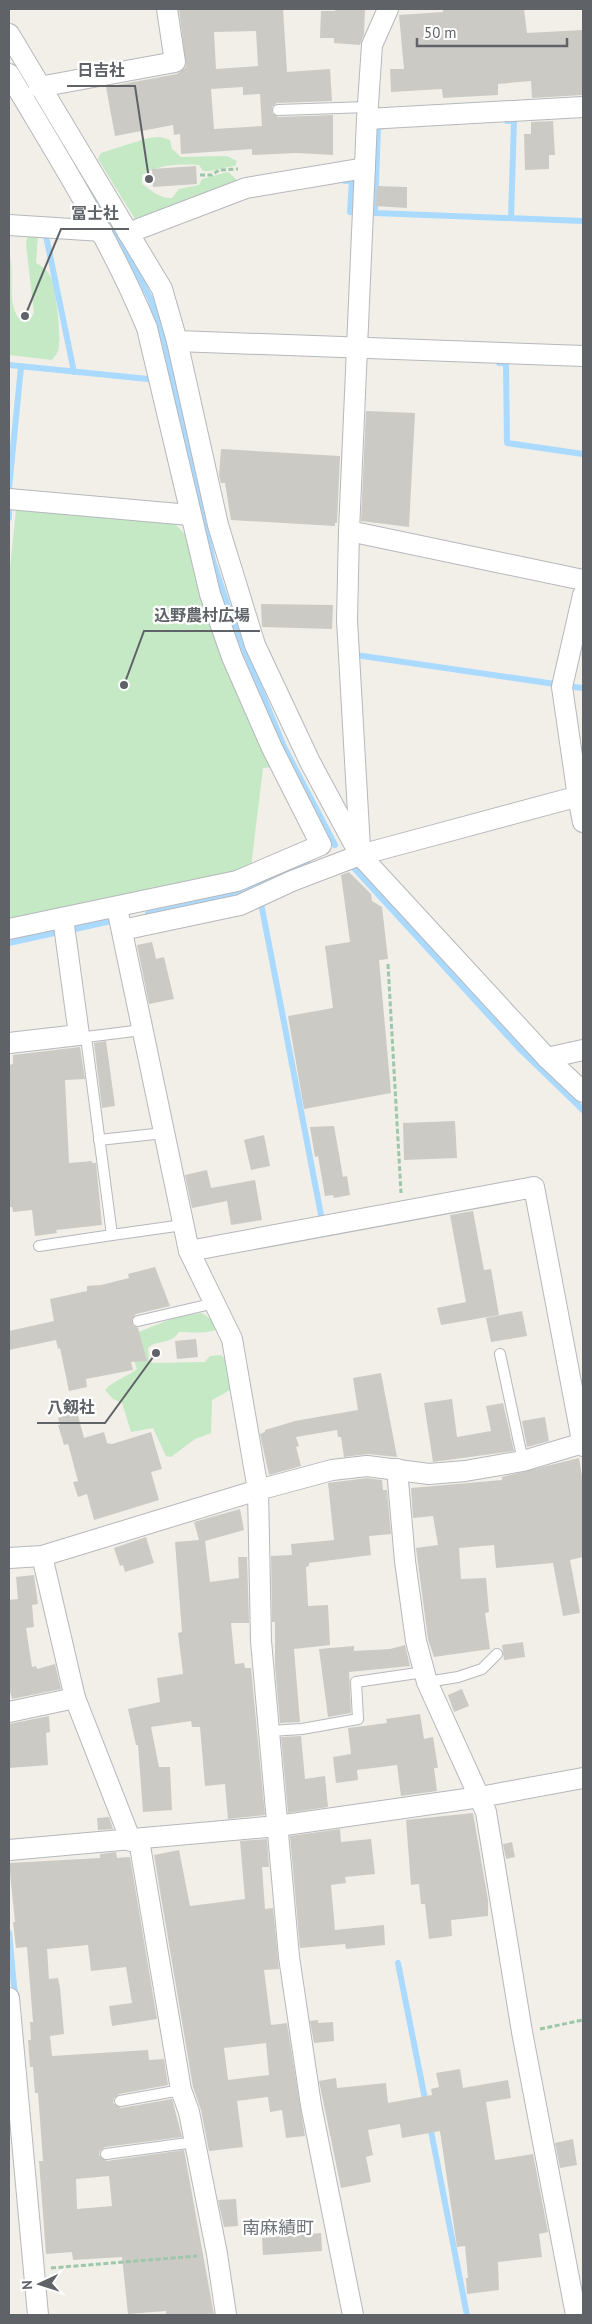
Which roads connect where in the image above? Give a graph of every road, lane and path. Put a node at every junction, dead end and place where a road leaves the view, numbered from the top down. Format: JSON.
{"nodes":[{"id":1,"x":167,"y":9,"type":"edge"},
{"id":2,"x":388,"y":9,"type":"edge"},
{"id":3,"x":9,"y":34,"type":"edge"},
{"id":4,"x":9,"y":74,"type":"edge"},
{"id":5,"x":39,"y":87,"type":"junction"},
{"id":6,"x":583,"y":107,"type":"edge"},
{"id":7,"x":278,"y":110,"type":"dead end"},
{"id":8,"x":367,"y":113,"type":"junction"},
{"id":9,"x":365,"y":168,"type":"junction"},
{"id":10,"x":9,"y":225,"type":"edge"},
{"id":11,"x":102,"y":230,"type":"junction"},
{"id":12,"x":128,"y":233,"type":"junction"},
{"id":13,"x":177,"y":340,"type":"junction"},
{"id":14,"x":357,"y":349,"type":"junction"},
{"id":15,"x":583,"y":356,"type":"edge"},
{"id":16,"x":9,"y":499,"type":"edge"},
{"id":17,"x":190,"y":515,"type":"junction"},
{"id":18,"x":349,"y":531,"type":"junction"},
{"id":19,"x":583,"y":580,"type":"edge"},
{"id":20,"x":583,"y":595,"type":"edge"},
{"id":21,"x":580,"y":796,"type":"edge"},
{"id":22,"x":583,"y":822,"type":"edge"},
{"id":23,"x":360,"y":855,"type":"junction"},
{"id":24,"x":117,"y":908,"type":"junction"},
{"id":25,"x":63,"y":918,"type":"junction"},
{"id":26,"x":9,"y":929,"type":"edge"},
{"id":27,"x":122,"y":930,"type":"junction"},
{"id":28,"x":388,"y":964,"type":"dead end"},
{"id":29,"x":142,"y":1030,"type":"junction"},
{"id":30,"x":82,"y":1036,"type":"junction"},
{"id":31,"x":9,"y":1043,"type":"edge"},
{"id":32,"x":583,"y":1050,"type":"edge"},
{"id":33,"x":547,"y":1058,"type":"junction"},
{"id":34,"x":583,"y":1092,"type":"edge"},
{"id":35,"x":164,"y":1133,"type":"junction"},
{"id":36,"x":99,"y":1140,"type":"junction"},
{"id":37,"x":402,"y":1212,"type":"junction"},
{"id":38,"x":183,"y":1225,"type":"junction"},
{"id":39,"x":112,"y":1235,"type":"junction"},
{"id":40,"x":38,"y":1246,"type":"dead end"},
{"id":41,"x":189,"y":1250,"type":"junction"},
{"id":42,"x":215,"y":1303,"type":"junction"},
{"id":43,"x":138,"y":1321,"type":"dead end"},
{"id":44,"x":500,"y":1354,"type":"dead end"},
{"id":45,"x":583,"y":1444,"type":"edge"},
{"id":46,"x":523,"y":1461,"type":"junction"},
{"id":47,"x":397,"y":1469,"type":"junction"},
{"id":48,"x":258,"y":1490,"type":"junction"},
{"id":49,"x":42,"y":1556,"type":"junction"},
{"id":50,"x":9,"y":1558,"type":"edge"},
{"id":51,"x":497,"y":1654,"type":"dead end"},
{"id":52,"x":426,"y":1677,"type":"junction"},
{"id":53,"x":76,"y":1698,"type":"junction"},
{"id":54,"x":9,"y":1712,"type":"edge"},
{"id":55,"x":269,"y":1731,"type":"junction"},
{"id":56,"x":583,"y":1778,"type":"edge"},
{"id":57,"x":480,"y":1797,"type":"junction"},
{"id":58,"x":278,"y":1826,"type":"junction"},
{"id":59,"x":135,"y":1841,"type":"junction"},
{"id":60,"x":9,"y":1850,"type":"edge"},
{"id":61,"x":9,"y":1998,"type":"edge"},
{"id":62,"x":583,"y":2020,"type":"edge"},
{"id":63,"x":522,"y":2032,"type":"junction"},
{"id":64,"x":181,"y":2090,"type":"junction"},
{"id":65,"x":120,"y":2101,"type":"dead end"},
{"id":66,"x":195,"y":2142,"type":"junction"},
{"id":67,"x":106,"y":2154,"type":"dead end"},
{"id":68,"x":217,"y":2254,"type":"junction"},
{"id":69,"x":33,"y":2269,"type":"junction"},
{"id":70,"x":38,"y":2315,"type":"edge"},
{"id":71,"x":226,"y":2315,"type":"edge"},
{"id":72,"x":353,"y":2315,"type":"edge"},
{"id":73,"x":576,"y":2315,"type":"edge"}],
"edges":[{"from":1,"to":5,"type":"street"},
{"from":2,"to":8,"type":"street"},
{"from":3,"to":5,"type":"street"},
{"from":4,"to":11,"type":"street"},
{"from":5,"to":12,"type":"street"},
{"from":6,"to":8,"type":"street"},
{"from":7,"to":8,"type":"lane"},
{"from":8,"to":9,"type":"street"},
{"from":9,"to":12,"type":"street"},
{"from":9,"to":14,"type":"street"},
{"from":10,"to":11,"type":"street"},
{"from":11,"to":17,"type":"street"},
{"from":12,"to":13,"type":"street"},
{"from":13,"to":14,"type":"street"},
{"from":13,"to":23,"type":"street"},
{"from":14,"to":15,"type":"street"},
{"from":14,"to":18,"type":"street"},
{"from":16,"to":17,"type":"street"},
{"from":17,"to":24,"type":"street"},
{"from":18,"to":19,"type":"street"},
{"from":18,"to":23,"type":"street"},
{"from":20,"to":21,"type":"street"},
{"from":21,"to":22,"type":"street"},
{"from":21,"to":23,"type":"street"},
{"from":23,"to":27,"type":"street"},
{"from":23,"to":33,"type":"street"},
{"from":24,"to":25,"type":"street"},
{"from":24,"to":27,"type":"street"},
{"from":25,"to":26,"type":"street"},
{"from":25,"to":30,"type":"street"},
{"from":27,"to":29,"type":"street"},
{"from":28,"to":37,"type":"path"},
{"from":29,"to":30,"type":"lane"},
{"from":29,"to":35,"type":"street"},
{"from":30,"to":31,"type":"street"},
{"from":30,"to":36,"type":"lane"},
{"from":32,"to":33,"type":"street"},
{"from":33,"to":34,"type":"street"},
{"from":35,"to":36,"type":"lane"},
{"from":35,"to":38,"type":"street"},
{"from":36,"to":39,"type":"lane"},
{"from":37,"to":41,"type":"street"},
{"from":37,"to":45,"type":"street"},
{"from":38,"to":39,"type":"lane"},
{"from":38,"to":41,"type":"street"},
{"from":39,"to":40,"type":"lane"},
{"from":41,"to":42,"type":"street"},
{"from":42,"to":43,"type":"lane"},
{"from":42,"to":48,"type":"street"},
{"from":44,"to":46,"type":"lane"},
{"from":45,"to":46,"type":"street"},
{"from":46,"to":47,"type":"street"},
{"from":47,"to":48,"type":"street"},
{"from":47,"to":52,"type":"street"},
{"from":48,"to":49,"type":"street"},
{"from":48,"to":55,"type":"street"},
{"from":49,"to":50,"type":"street"},
{"from":49,"to":53,"type":"street"},
{"from":51,"to":52,"type":"lane"},
{"from":52,"to":55,"type":"lane"},
{"from":52,"to":57,"type":"street"},
{"from":53,"to":54,"type":"street"},
{"from":53,"to":59,"type":"street"},
{"from":55,"to":58,"type":"street"},
{"from":56,"to":57,"type":"street"},
{"from":57,"to":58,"type":"street"},
{"from":57,"to":63,"type":"street"},
{"from":58,"to":59,"type":"street"},
{"from":58,"to":72,"type":"street"},
{"from":59,"to":60,"type":"street"},
{"from":59,"to":64,"type":"street"},
{"from":61,"to":69,"type":"street"},
{"from":62,"to":63,"type":"path"},
{"from":63,"to":73,"type":"street"},
{"from":64,"to":65,"type":"lane"},
{"from":64,"to":66,"type":"street"},
{"from":66,"to":67,"type":"lane"},
{"from":66,"to":68,"type":"street"},
{"from":68,"to":69,"type":"path"},
{"from":68,"to":71,"type":"street"},
{"from":69,"to":70,"type":"street"}]}
